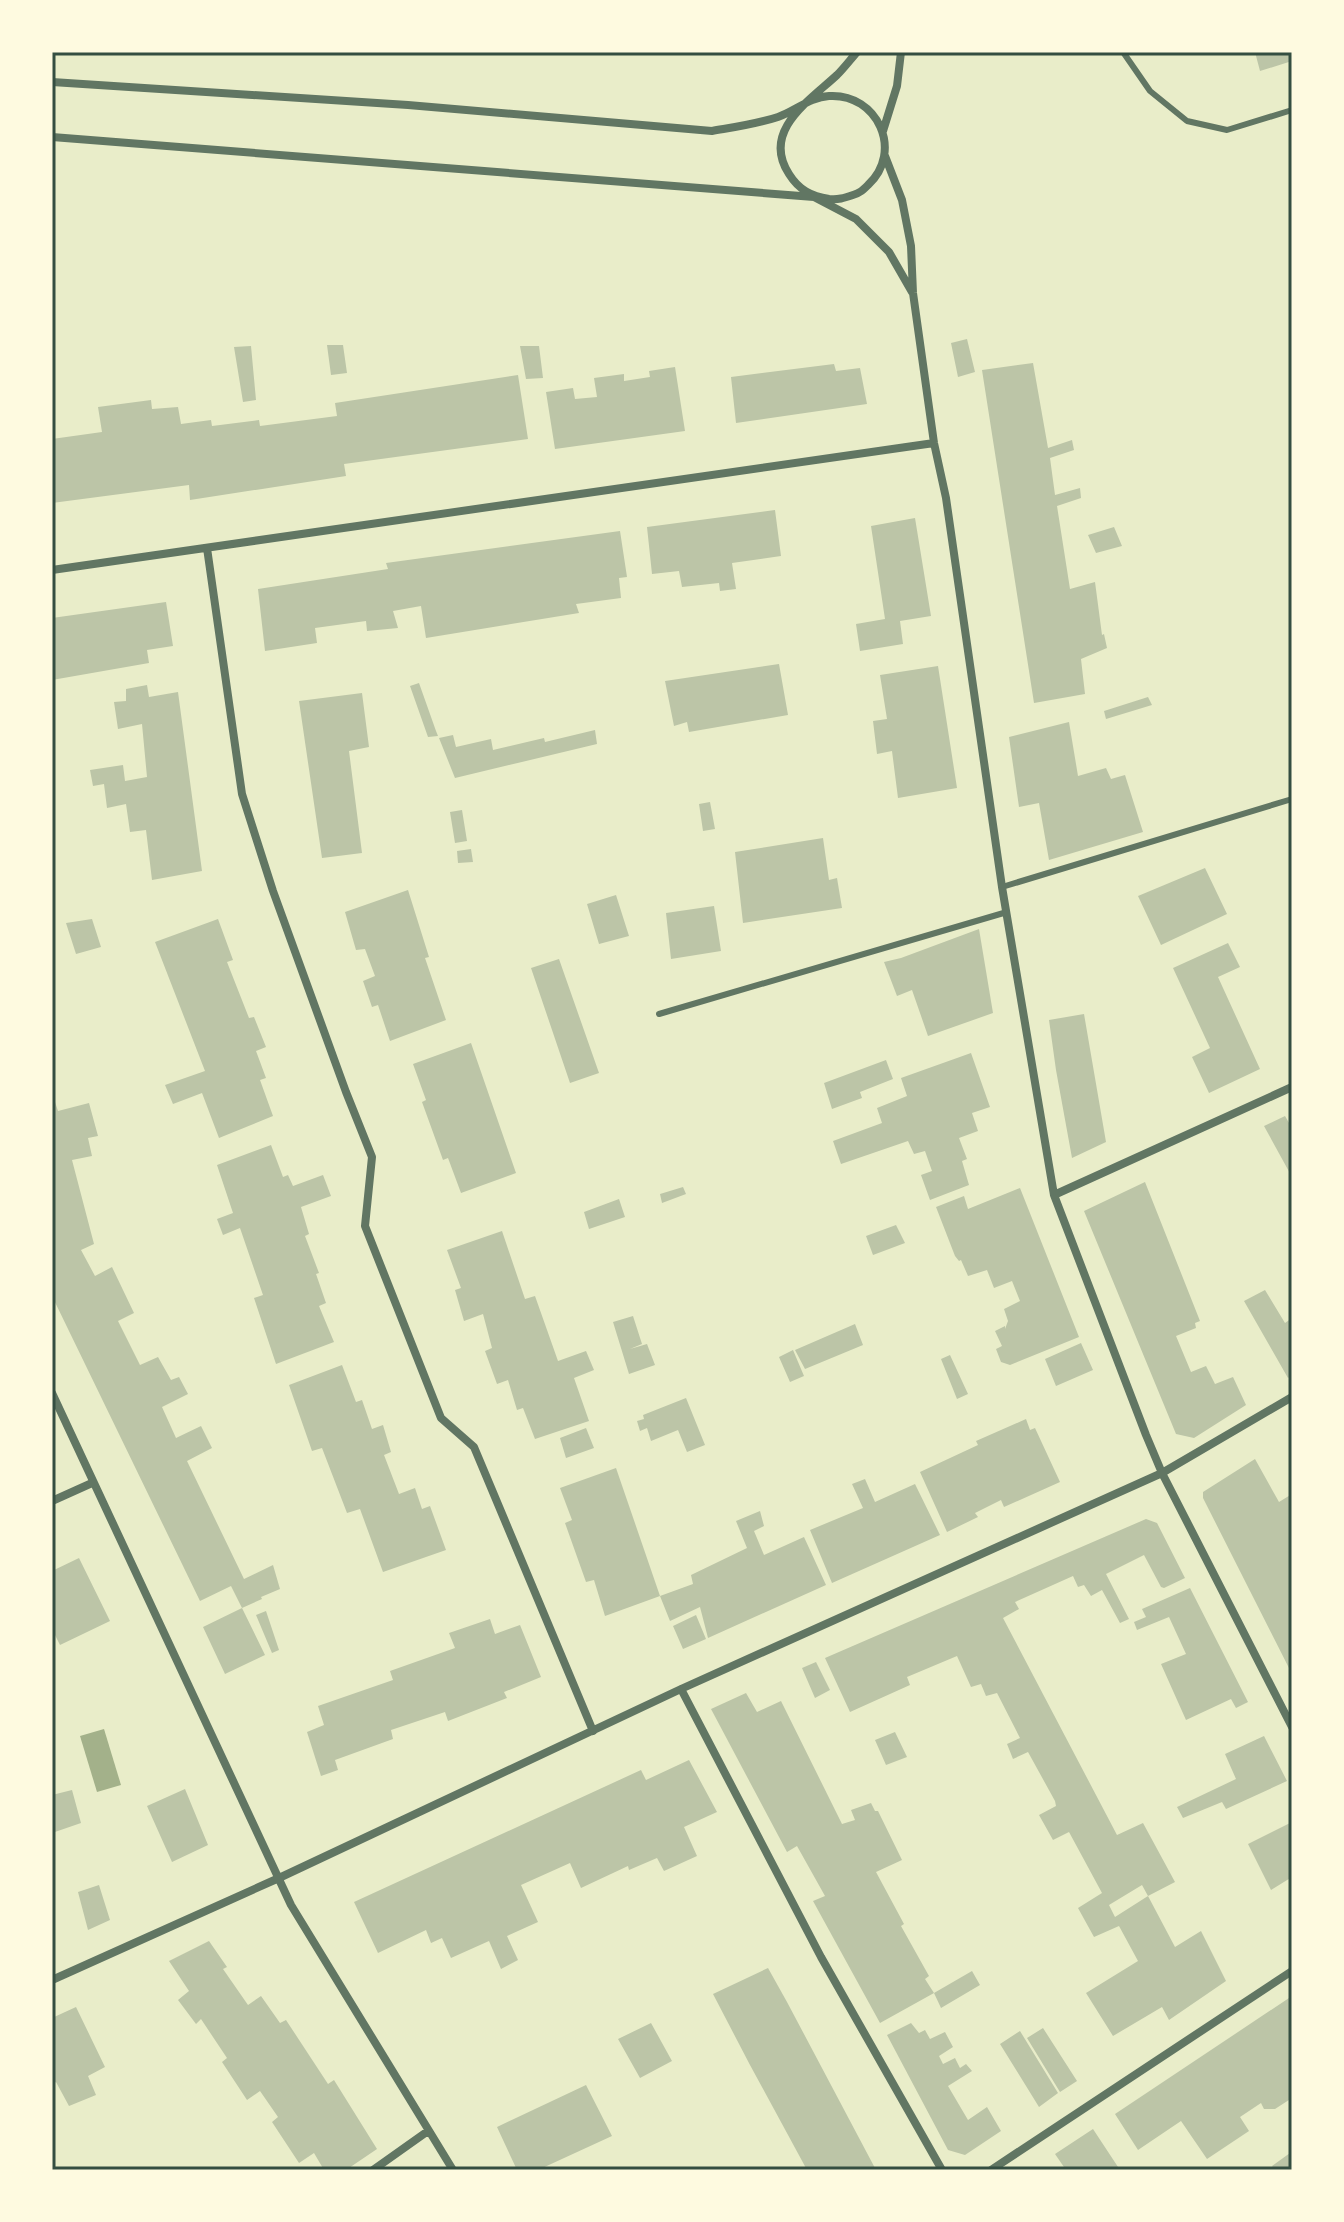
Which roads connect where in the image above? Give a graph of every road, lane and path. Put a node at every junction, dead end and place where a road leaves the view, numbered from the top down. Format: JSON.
{"nodes":[{"id":1,"x":857,"y":52,"type":"edge"},
{"id":2,"x":901,"y":52,"type":"edge"},
{"id":3,"x":1123,"y":52,"type":"edge"},
{"id":4,"x":52,"y":82,"type":"edge"},
{"id":5,"x":807,"y":103,"type":"junction"},
{"id":6,"x":1292,"y":110,"type":"edge"},
{"id":7,"x":883,"y":131,"type":"junction"},
{"id":8,"x":52,"y":137,"type":"edge"},
{"id":9,"x":885,"y":156,"type":"junction"},
{"id":10,"x":814,"y":197,"type":"junction"},
{"id":11,"x":913,"y":293,"type":"junction"},
{"id":12,"x":934,"y":443,"type":"junction"},
{"id":13,"x":207,"y":548,"type":"junction"},
{"id":14,"x":52,"y":570,"type":"edge"},
{"id":15,"x":1292,"y":799,"type":"edge"},
{"id":16,"x":1002,"y":887,"type":"junction"},
{"id":17,"x":1007,"y":912,"type":"junction"},
{"id":18,"x":659,"y":1014,"type":"dead end"},
{"id":19,"x":1292,"y":1087,"type":"edge"},
{"id":20,"x":1054,"y":1195,"type":"junction"},
{"id":21,"x":52,"y":1393,"type":"edge"},
{"id":22,"x":1292,"y":1397,"type":"edge"},
{"id":23,"x":1162,"y":1473,"type":"junction"},
{"id":24,"x":92,"y":1483,"type":"junction"},
{"id":25,"x":52,"y":1501,"type":"edge"},
{"id":26,"x":681,"y":1689,"type":"junction"},
{"id":27,"x":1292,"y":1727,"type":"edge"},
{"id":28,"x":593,"y":1731,"type":"junction"},
{"id":29,"x":279,"y":1878,"type":"junction"},
{"id":30,"x":1292,"y":1971,"type":"edge"},
{"id":31,"x":52,"y":1980,"type":"edge"},
{"id":32,"x":428,"y":2131,"type":"junction"},
{"id":33,"x":373,"y":2170,"type":"edge"},
{"id":34,"x":453,"y":2170,"type":"edge"},
{"id":35,"x":942,"y":2170,"type":"edge"},
{"id":36,"x":991,"y":2170,"type":"edge"}],
"edges":[{"from":1,"to":5,"type":"street"},
{"from":2,"to":7,"type":"street"},
{"from":3,"to":6,"type":"lane"},
{"from":4,"to":5,"type":"street"},
{"from":5,"to":7,"type":"street"},
{"from":5,"to":10,"type":"street"},
{"from":7,"to":9,"type":"street"},
{"from":8,"to":10,"type":"street"},
{"from":9,"to":10,"type":"street"},
{"from":9,"to":11,"type":"street"},
{"from":10,"to":11,"type":"street"},
{"from":11,"to":12,"type":"street"},
{"from":12,"to":13,"type":"street"},
{"from":12,"to":16,"type":"street"},
{"from":13,"to":14,"type":"street"},
{"from":13,"to":28,"type":"street"},
{"from":15,"to":16,"type":"lane"},
{"from":16,"to":17,"type":"street"},
{"from":17,"to":18,"type":"lane"},
{"from":17,"to":20,"type":"street"},
{"from":19,"to":20,"type":"street"},
{"from":20,"to":23,"type":"street"},
{"from":21,"to":24,"type":"street"},
{"from":22,"to":23,"type":"street"},
{"from":23,"to":26,"type":"street"},
{"from":23,"to":27,"type":"street"},
{"from":24,"to":25,"type":"street"},
{"from":24,"to":29,"type":"street"},
{"from":26,"to":28,"type":"street"},
{"from":26,"to":35,"type":"street"},
{"from":28,"to":29,"type":"street"},
{"from":29,"to":31,"type":"street"},
{"from":29,"to":32,"type":"street"},
{"from":30,"to":36,"type":"street"},
{"from":32,"to":33,"type":"street"},
{"from":32,"to":34,"type":"street"}]}
